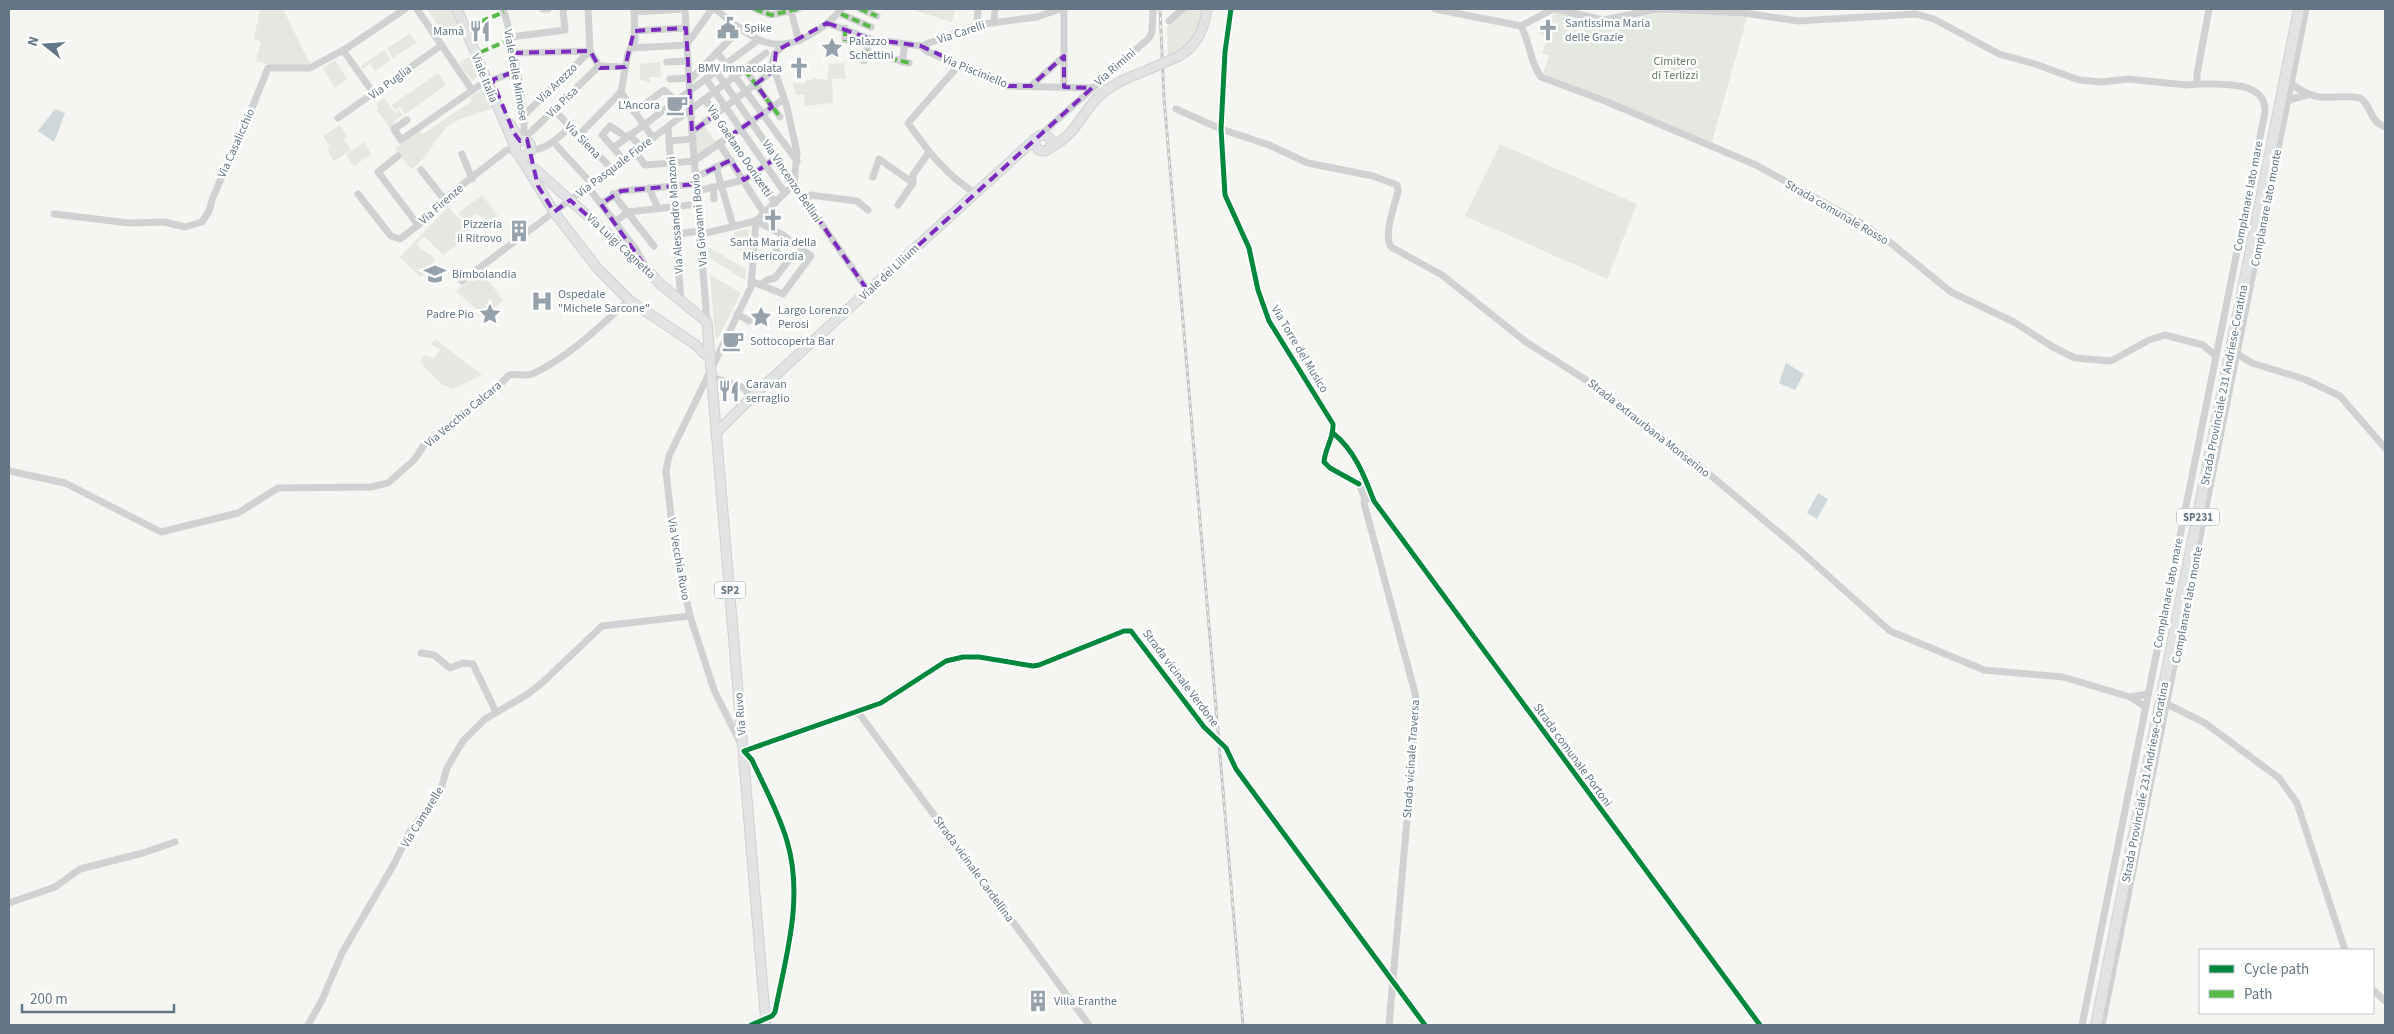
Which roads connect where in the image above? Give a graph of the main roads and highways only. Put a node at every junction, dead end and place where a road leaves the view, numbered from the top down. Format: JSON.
{"nodes":[{"id":1,"x":457,"y":9,"type":"edge"},
{"id":2,"x":464,"y":9,"type":"edge"},
{"id":3,"x":1207,"y":9,"type":"edge"},
{"id":4,"x":2292,"y":9,"type":"edge"},
{"id":5,"x":2299,"y":9,"type":"edge"},
{"id":6,"x":490,"y":81,"type":"junction"},
{"id":7,"x":1045,"y":139,"type":"junction"},
{"id":8,"x":519,"y":145,"type":"junction"},
{"id":9,"x":1037,"y":149,"type":"junction"},
{"id":10,"x":530,"y":150,"type":"junction"},
{"id":11,"x":1019,"y":154,"type":"junction"},
{"id":12,"x":535,"y":169,"type":"junction"},
{"id":13,"x":538,"y":186,"type":"junction"},
{"id":14,"x":707,"y":322,"type":"joint"},
{"id":15,"x":712,"y":348,"type":"junction"},
{"id":16,"x":717,"y":432,"type":"junction"},
{"id":17,"x":765,"y":1022,"type":"edge"},
{"id":18,"x":2089,"y":1025,"type":"edge"},
{"id":19,"x":2096,"y":1025,"type":"edge"}],
"edges":[{"from":1,"to":6,"type":"main road","name":"Viale Italia"},
{"from":2,"to":6,"type":"main road","name":"Viale Italia"},
{"from":3,"to":7,"type":"main road","name":"Viale dei Lilium","bridge":true},
{"from":4,"to":18,"type":"highway","name":"Strada Provinciale 231 Andriese-Coratina","number":"SP231"},
{"from":5,"to":19,"type":"highway","name":"Strada Provinciale 231 Andriese-Coratina","number":"SP231"},
{"from":6,"to":8,"type":"main road","name":"Viale Italia"},
{"from":7,"to":9,"type":"main road"},
{"from":7,"to":9,"type":"main road","name":"Viale dei Lilium"},
{"from":7,"to":11,"type":"main road","name":"Viale dei Lilium"},
{"from":8,"to":10,"type":"main road"},
{"from":8,"to":10,"type":"main road"},
{"from":8,"to":13,"type":"main road","name":"Viale delle Mimose"},
{"from":9,"to":11,"type":"main road","name":"Viale dei Lilium"},
{"from":10,"to":12,"type":"main road","name":"Viale delle Mimose"},
{"from":11,"to":16,"type":"main road","name":"Viale dei Lilium"},
{"from":12,"to":13,"type":"main road","name":"Viale delle Mimose"},
{"from":12,"to":14,"type":"main road","name":"Via Luigi Cagnetta"},
{"from":13,"to":15,"type":"main road","name":"Viale delle Mimose"},
{"from":14,"to":15,"type":"main road","name":"Via Giovanni Bovio","number":"SP2"},
{"from":15,"to":16,"type":"main road","name":"Via Giovanni Bovio","number":"SP2"},
{"from":16,"to":17,"type":"main road","name":"Via Ruvo","number":"SP2"}]}
